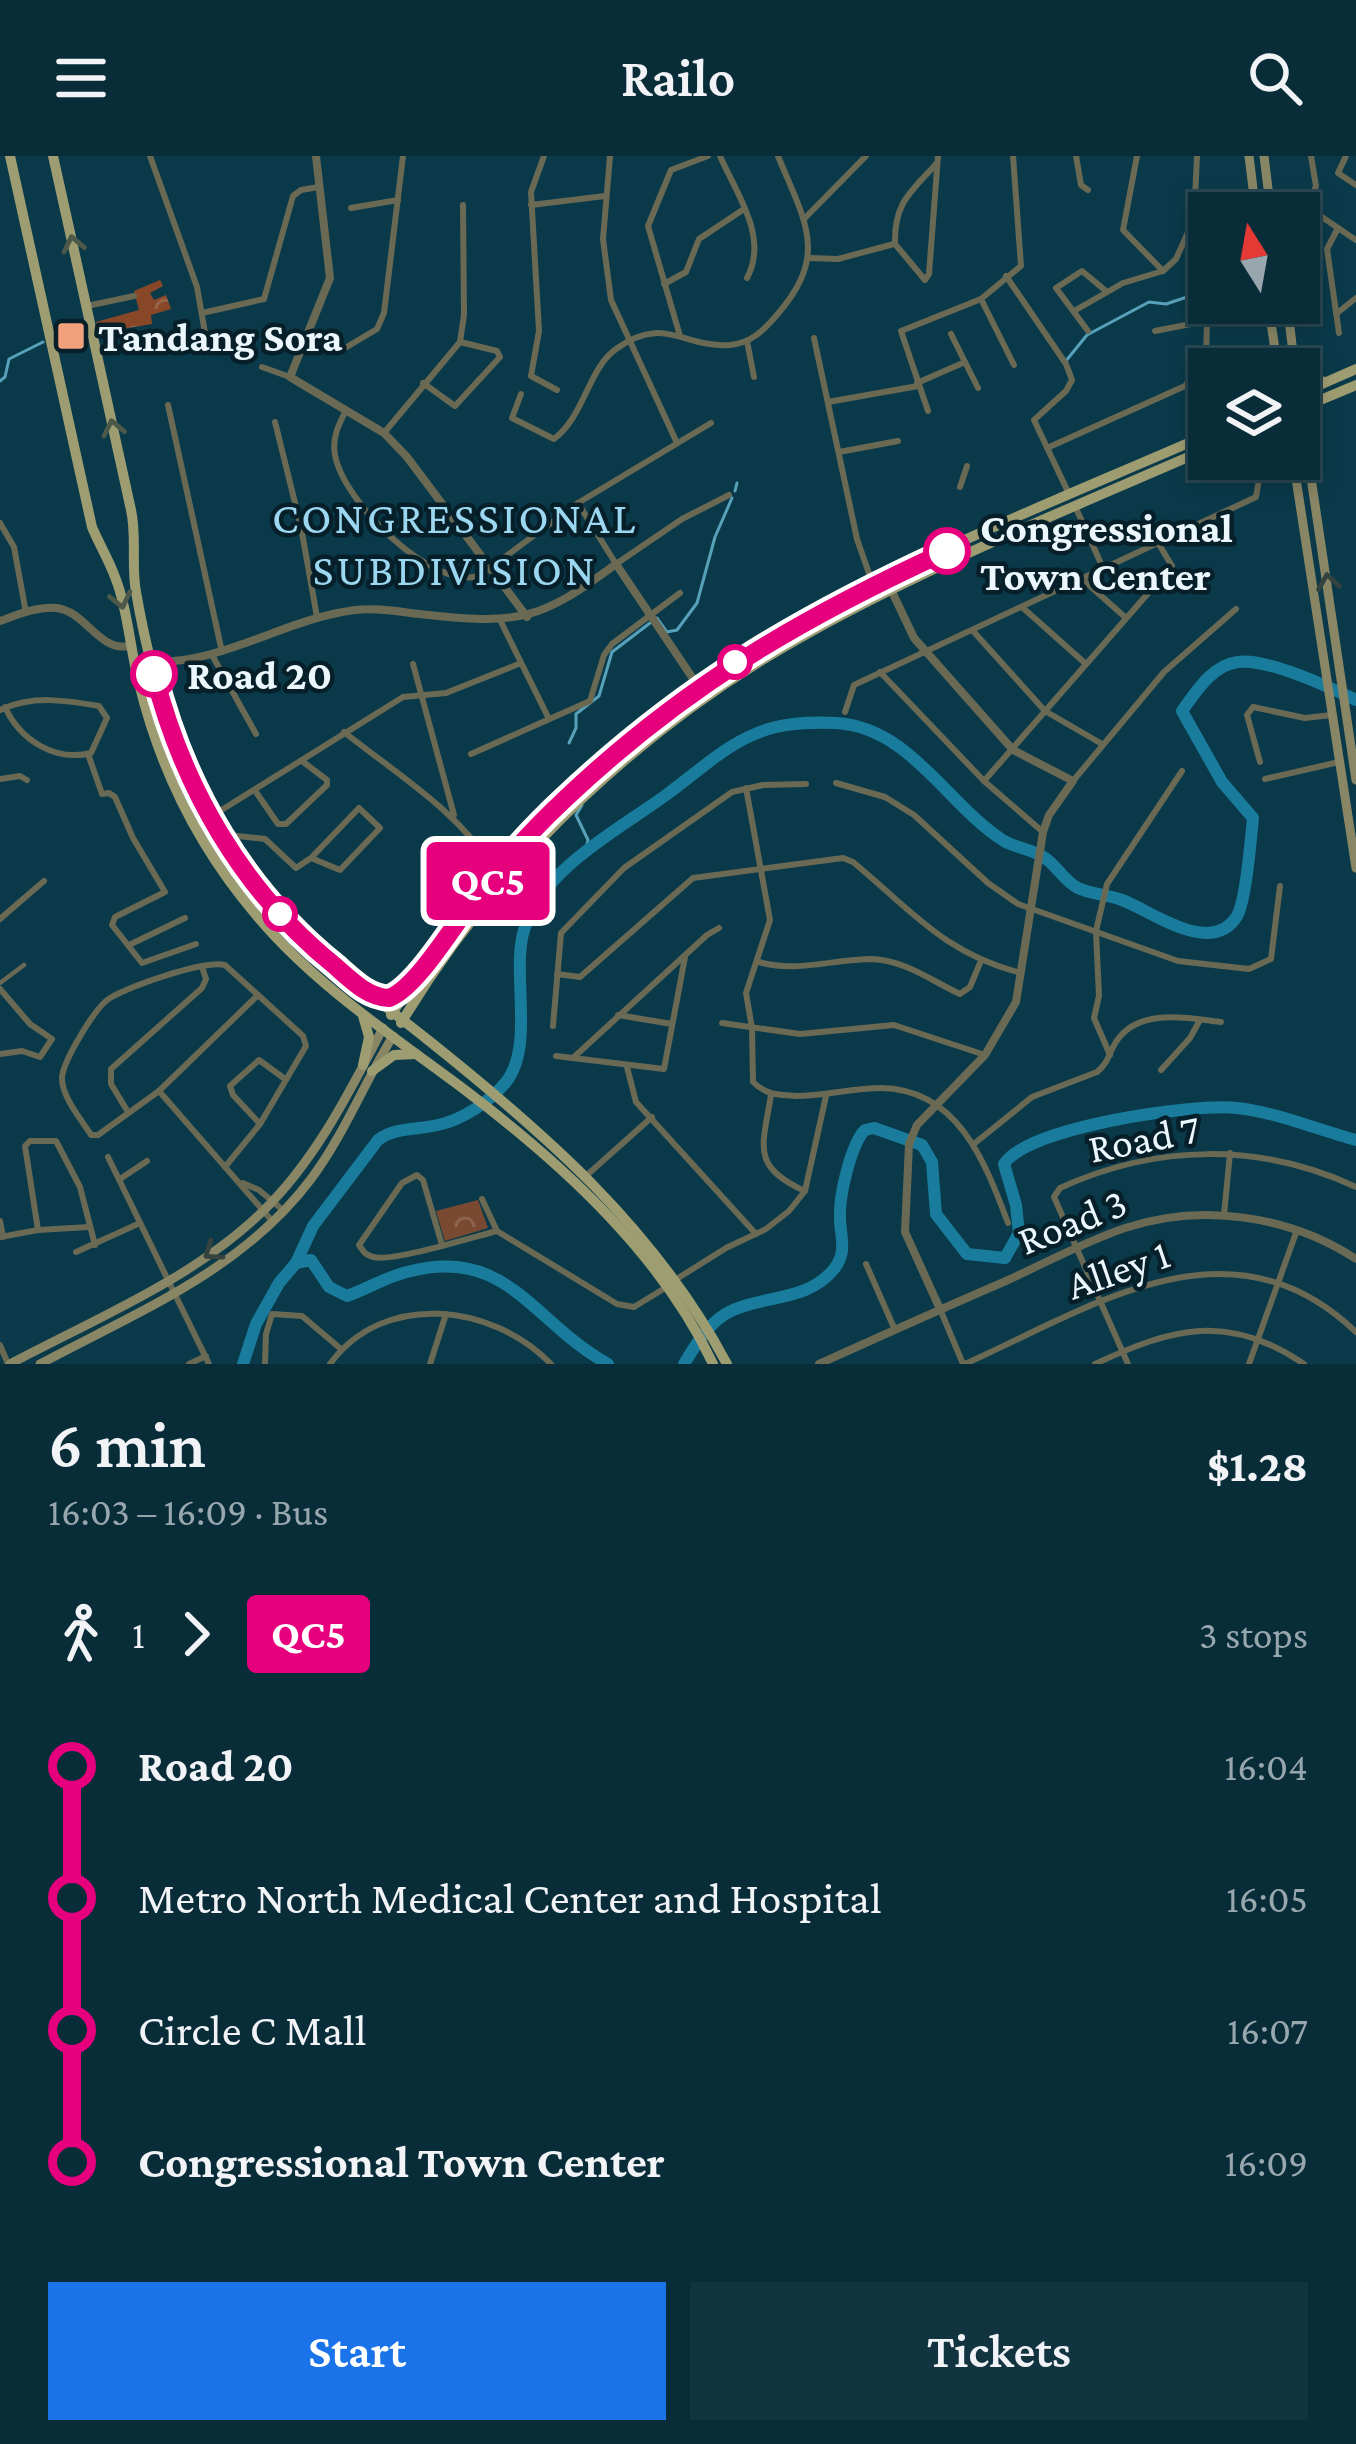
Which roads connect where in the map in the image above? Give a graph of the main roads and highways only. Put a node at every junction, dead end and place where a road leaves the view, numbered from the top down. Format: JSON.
{"nodes":[{"id":1,"x":10,"y":156,"type":"edge"},
{"id":2,"x":53,"y":156,"type":"edge"},
{"id":3,"x":1249,"y":156,"type":"edge"},
{"id":4,"x":1264,"y":156,"type":"edge"},
{"id":5,"x":1253,"y":192,"type":"edge"},
{"id":6,"x":1269,"y":192,"type":"edge"},
{"id":7,"x":1356,"y":368,"type":"edge"},
{"id":8,"x":1320,"y":381,"type":"edge"},
{"id":9,"x":1328,"y":382,"type":"junction"},
{"id":10,"x":1356,"y":385,"type":"edge"},
{"id":11,"x":1320,"y":386,"type":"edge"},
{"id":12,"x":1320,"y":400,"type":"edge"},
{"id":13,"x":1188,"y":444,"type":"edge"},
{"id":14,"x":1188,"y":456,"type":"edge"},
{"id":15,"x":1296,"y":480,"type":"edge"},
{"id":16,"x":1311,"y":480,"type":"edge"},
{"id":17,"x":1073,"y":501,"type":"junction"},
{"id":18,"x":876,"y":591,"type":"junction"},
{"id":19,"x":1354,"y":761,"type":"edge"},
{"id":20,"x":1340,"y":767,"type":"junction"},
{"id":21,"x":1356,"y":780,"type":"edge"},
{"id":22,"x":198,"y":796,"type":"junction"},
{"id":23,"x":182,"y":803,"type":"junction"},
{"id":24,"x":1356,"y":868,"type":"edge"},
{"id":25,"x":500,"y":876,"type":"junction"},
{"id":26,"x":415,"y":990,"type":"junction"},
{"id":27,"x":366,"y":991,"type":"junction"},
{"id":28,"x":358,"y":1008,"type":"junction"},
{"id":29,"x":398,"y":1016,"type":"junction"},
{"id":30,"x":388,"y":1032,"type":"junction"},
{"id":31,"x":429,"y":1040,"type":"junction"},
{"id":32,"x":418,"y":1055,"type":"junction"},
{"id":33,"x":368,"y":1068,"type":"junction"},
{"id":34,"x":565,"y":1153,"type":"junction"},
{"id":35,"x":554,"y":1163,"type":"junction"},
{"id":36,"x":670,"y":1284,"type":"junction"},
{"id":37,"x":712,"y":1348,"type":"junction"},
{"id":38,"x":9,"y":1364,"type":"edge"},
{"id":39,"x":40,"y":1364,"type":"edge"},
{"id":40,"x":713,"y":1364,"type":"edge"},
{"id":41,"x":727,"y":1364,"type":"edge"}],
"edges":[{"from":1,"to":23,"type":"main road","one_way":true},
{"from":22,"to":2,"type":"main road","one_way":true},
{"from":3,"to":5,"type":"main road"},
{"from":4,"to":6,"type":"main road"},
{"from":7,"to":9,"type":"main road"},
{"from":8,"to":9,"type":"main road"},
{"from":9,"to":11,"type":"main road"},
{"from":10,"to":12,"type":"main road"},
{"from":13,"to":17,"type":"main road"},
{"from":14,"to":17,"type":"main road"},
{"from":15,"to":20,"type":"main road"},
{"from":19,"to":16,"type":"main road","one_way":true},
{"from":17,"to":18,"type":"main road"},
{"from":18,"to":25,"type":"main road"},
{"from":18,"to":25,"type":"main road"},
{"from":19,"to":20,"type":"main road"},
{"from":19,"to":21,"type":"main road"},
{"from":20,"to":24,"type":"main road"},
{"from":22,"to":23,"type":"main road"},
{"from":22,"to":27,"type":"main road"},
{"from":23,"to":28,"type":"main road"},
{"from":25,"to":26,"type":"main road"},
{"from":26,"to":27,"type":"main road"},
{"from":26,"to":29,"type":"main road"},
{"from":26,"to":31,"type":"main road"},
{"from":27,"to":29,"type":"main road"},
{"from":28,"to":30,"type":"main road"},
{"from":28,"to":33,"type":"main road"},
{"from":29,"to":30,"type":"main road"},
{"from":29,"to":31,"type":"main road"},
{"from":30,"to":32,"type":"main road"},
{"from":30,"to":33,"type":"main road"},
{"from":31,"to":34,"type":"main road"},
{"from":32,"to":33,"type":"main road"},
{"from":32,"to":35,"type":"main road"},
{"from":33,"to":38,"type":"main road","one_way":true},
{"from":33,"to":39,"type":"main road"},
{"from":34,"to":35,"type":"main road"},
{"from":34,"to":36,"type":"main road"},
{"from":35,"to":36,"type":"main road"},
{"from":36,"to":37,"type":"main road"},
{"from":37,"to":40,"type":"main road"},
{"from":37,"to":41,"type":"main road"}]}
